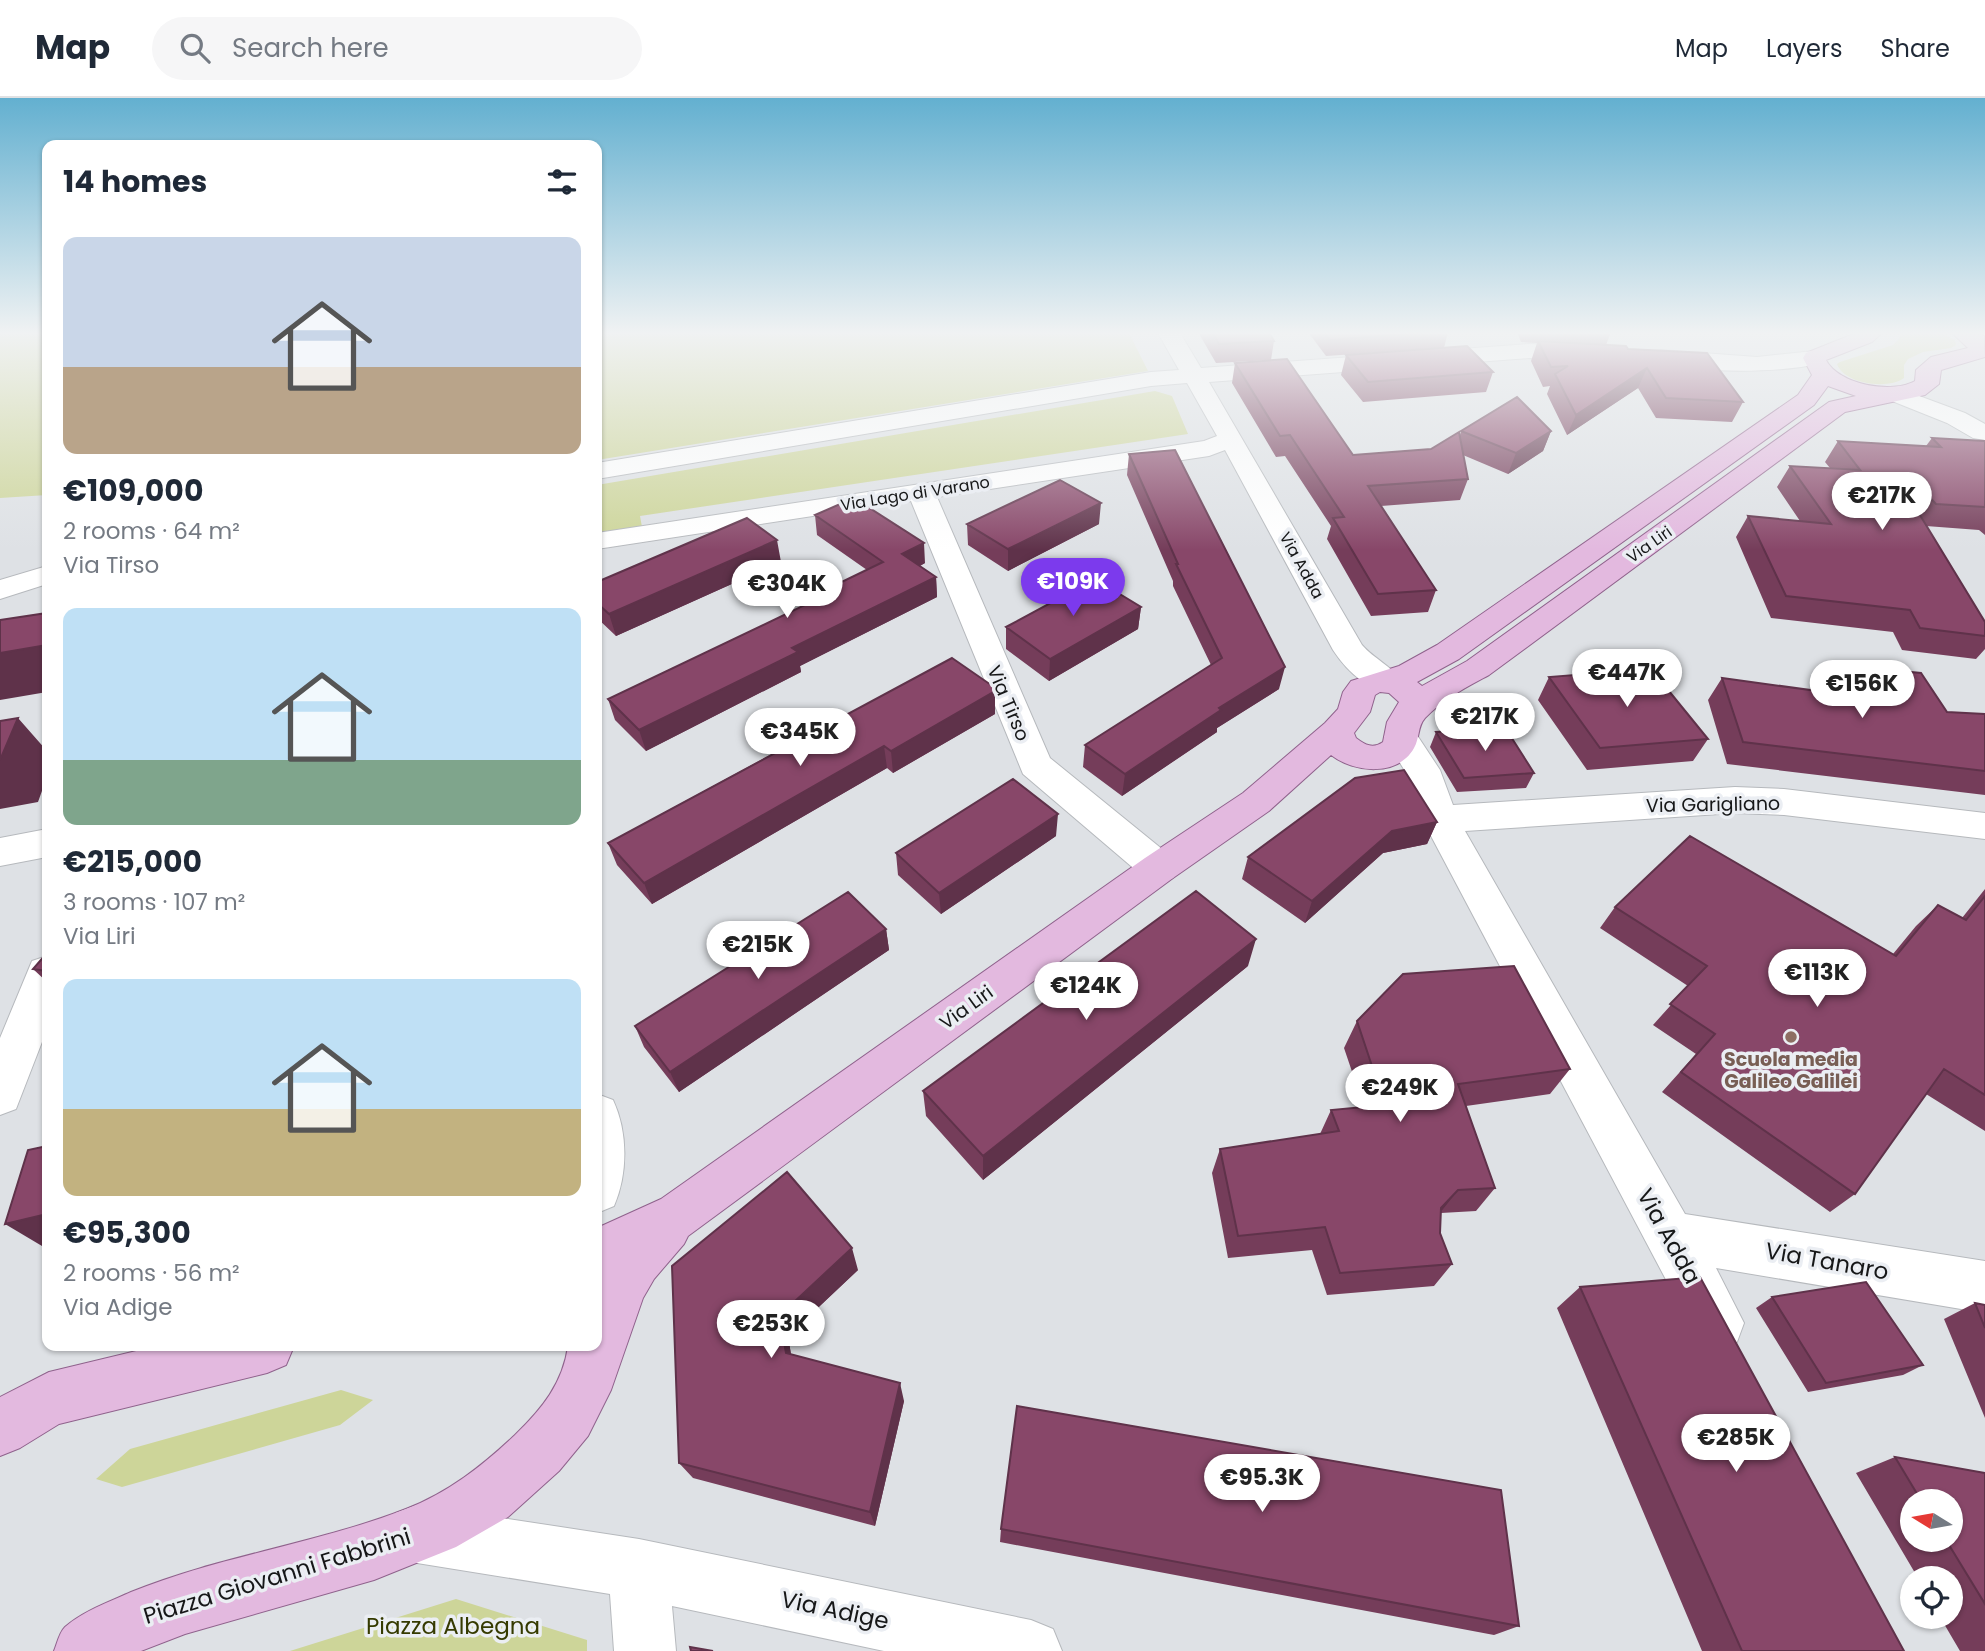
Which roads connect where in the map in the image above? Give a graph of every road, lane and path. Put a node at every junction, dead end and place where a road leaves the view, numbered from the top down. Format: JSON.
{"nodes":[{"id":1,"x":993,"y":405,"type":"edge"},
{"id":2,"x":1210,"y":405,"type":"edge"},
{"id":3,"x":1798,"y":405,"type":"edge"},
{"id":4,"x":1844,"y":405,"type":"edge"},
{"id":5,"x":1924,"y":405,"type":"edge"},
{"id":6,"x":1954,"y":405,"type":"edge"},
{"id":7,"x":1983,"y":434,"type":"edge"},
{"id":8,"x":1231,"y":439,"type":"junction"},
{"id":9,"x":602,"y":470,"type":"edge"},
{"id":10,"x":921,"y":492,"type":"junction"},
{"id":11,"x":602,"y":540,"type":"edge"},
{"id":12,"x":42,"y":577,"type":"edge"},
{"id":13,"x":0,"y":590,"type":"edge"},
{"id":14,"x":1385,"y":681,"type":"junction"},
{"id":15,"x":1406,"y":725,"type":"junction"},
{"id":16,"x":1337,"y":731,"type":"junction"},
{"id":17,"x":1361,"y":757,"type":"junction"},
{"id":18,"x":1256,"y":802,"type":"junction"},
{"id":19,"x":1440,"y":819,"type":"junction"},
{"id":20,"x":1985,"y":825,"type":"edge"},
{"id":21,"x":42,"y":844,"type":"edge"},
{"id":22,"x":0,"y":852,"type":"edge"},
{"id":23,"x":1159,"y":868,"type":"junction"},
{"id":24,"x":42,"y":986,"type":"edge"},
{"id":25,"x":0,"y":1095,"type":"edge"},
{"id":26,"x":678,"y":1216,"type":"junction"},
{"id":27,"x":1669,"y":1236,"type":"junction"},
{"id":28,"x":602,"y":1251,"type":"edge"},
{"id":29,"x":1985,"y":1287,"type":"edge"},
{"id":30,"x":602,"y":1333,"type":"edge"},
{"id":31,"x":244,"y":1351,"type":"edge"},
{"id":32,"x":594,"y":1352,"type":"edge"},
{"id":33,"x":1742,"y":1366,"type":"edge"},
{"id":34,"x":25,"y":1399,"type":"edge"},
{"id":35,"x":0,"y":1428,"type":"edge"},
{"id":36,"x":417,"y":1534,"type":"junction"},
{"id":37,"x":639,"y":1569,"type":"junction"},
{"id":38,"x":85,"y":1651,"type":"edge"},
{"id":39,"x":645,"y":1651,"type":"edge"},
{"id":40,"x":1031,"y":1651,"type":"edge"}],
"edges":[{"from":1,"to":9,"type":"street"},
{"from":2,"to":8,"type":"street","name":"Via Adda"},
{"from":3,"to":14,"type":"main road","name":"Via Liri"},
{"from":4,"to":15,"type":"main road","name":"Via Liri"},
{"from":5,"to":7,"type":"street"},
{"from":6,"to":7,"type":"street"},
{"from":8,"to":10,"type":"street","name":"Via Lago di Varano"},
{"from":8,"to":14,"type":"street","name":"Via Adda"},
{"from":10,"to":11,"type":"street","name":"Via Lago di Varano"},
{"from":10,"to":23,"type":"street","name":"Via Tirso"},
{"from":12,"to":13,"type":"street"},
{"from":14,"to":15,"type":"main road"},
{"from":14,"to":16,"type":"main road","name":"Via Liri"},
{"from":15,"to":17,"type":"main road","name":"Via Liri"},
{"from":15,"to":19,"type":"street","name":"Via Adda"},
{"from":16,"to":17,"type":"main road"},
{"from":16,"to":18,"type":"main road","name":"Via Liri"},
{"from":17,"to":18,"type":"main road","name":"Via Liri"},
{"from":17,"to":19,"type":"street","name":"Via Adda"},
{"from":18,"to":23,"type":"main road","name":"Via Liri"},
{"from":19,"to":20,"type":"street","name":"Via Garigliano"},
{"from":19,"to":27,"type":"street","name":"Via Adda"},
{"from":21,"to":22,"type":"street"},
{"from":23,"to":26,"type":"main road","name":"Via Liri"},
{"from":24,"to":25,"type":"street"},
{"from":26,"to":28,"type":"main road","name":"Via Liri"},
{"from":26,"to":30,"type":"main road","name":"Via Liri"},
{"from":27,"to":29,"type":"street","name":"Via Tanaro"},
{"from":27,"to":33,"type":"street","name":"Via Adda"},
{"from":31,"to":34,"type":"main road"},
{"from":32,"to":36,"type":"main road","name":"Piazza Giovanni Fabbrini"},
{"from":34,"to":35,"type":"main road"},
{"from":36,"to":37,"type":"street","name":"Via Adige"},
{"from":36,"to":38,"type":"main road","name":"Piazza Giovanni Fabbrini"},
{"from":37,"to":39,"type":"street"},
{"from":37,"to":40,"type":"street","name":"Via Adige"}]}
